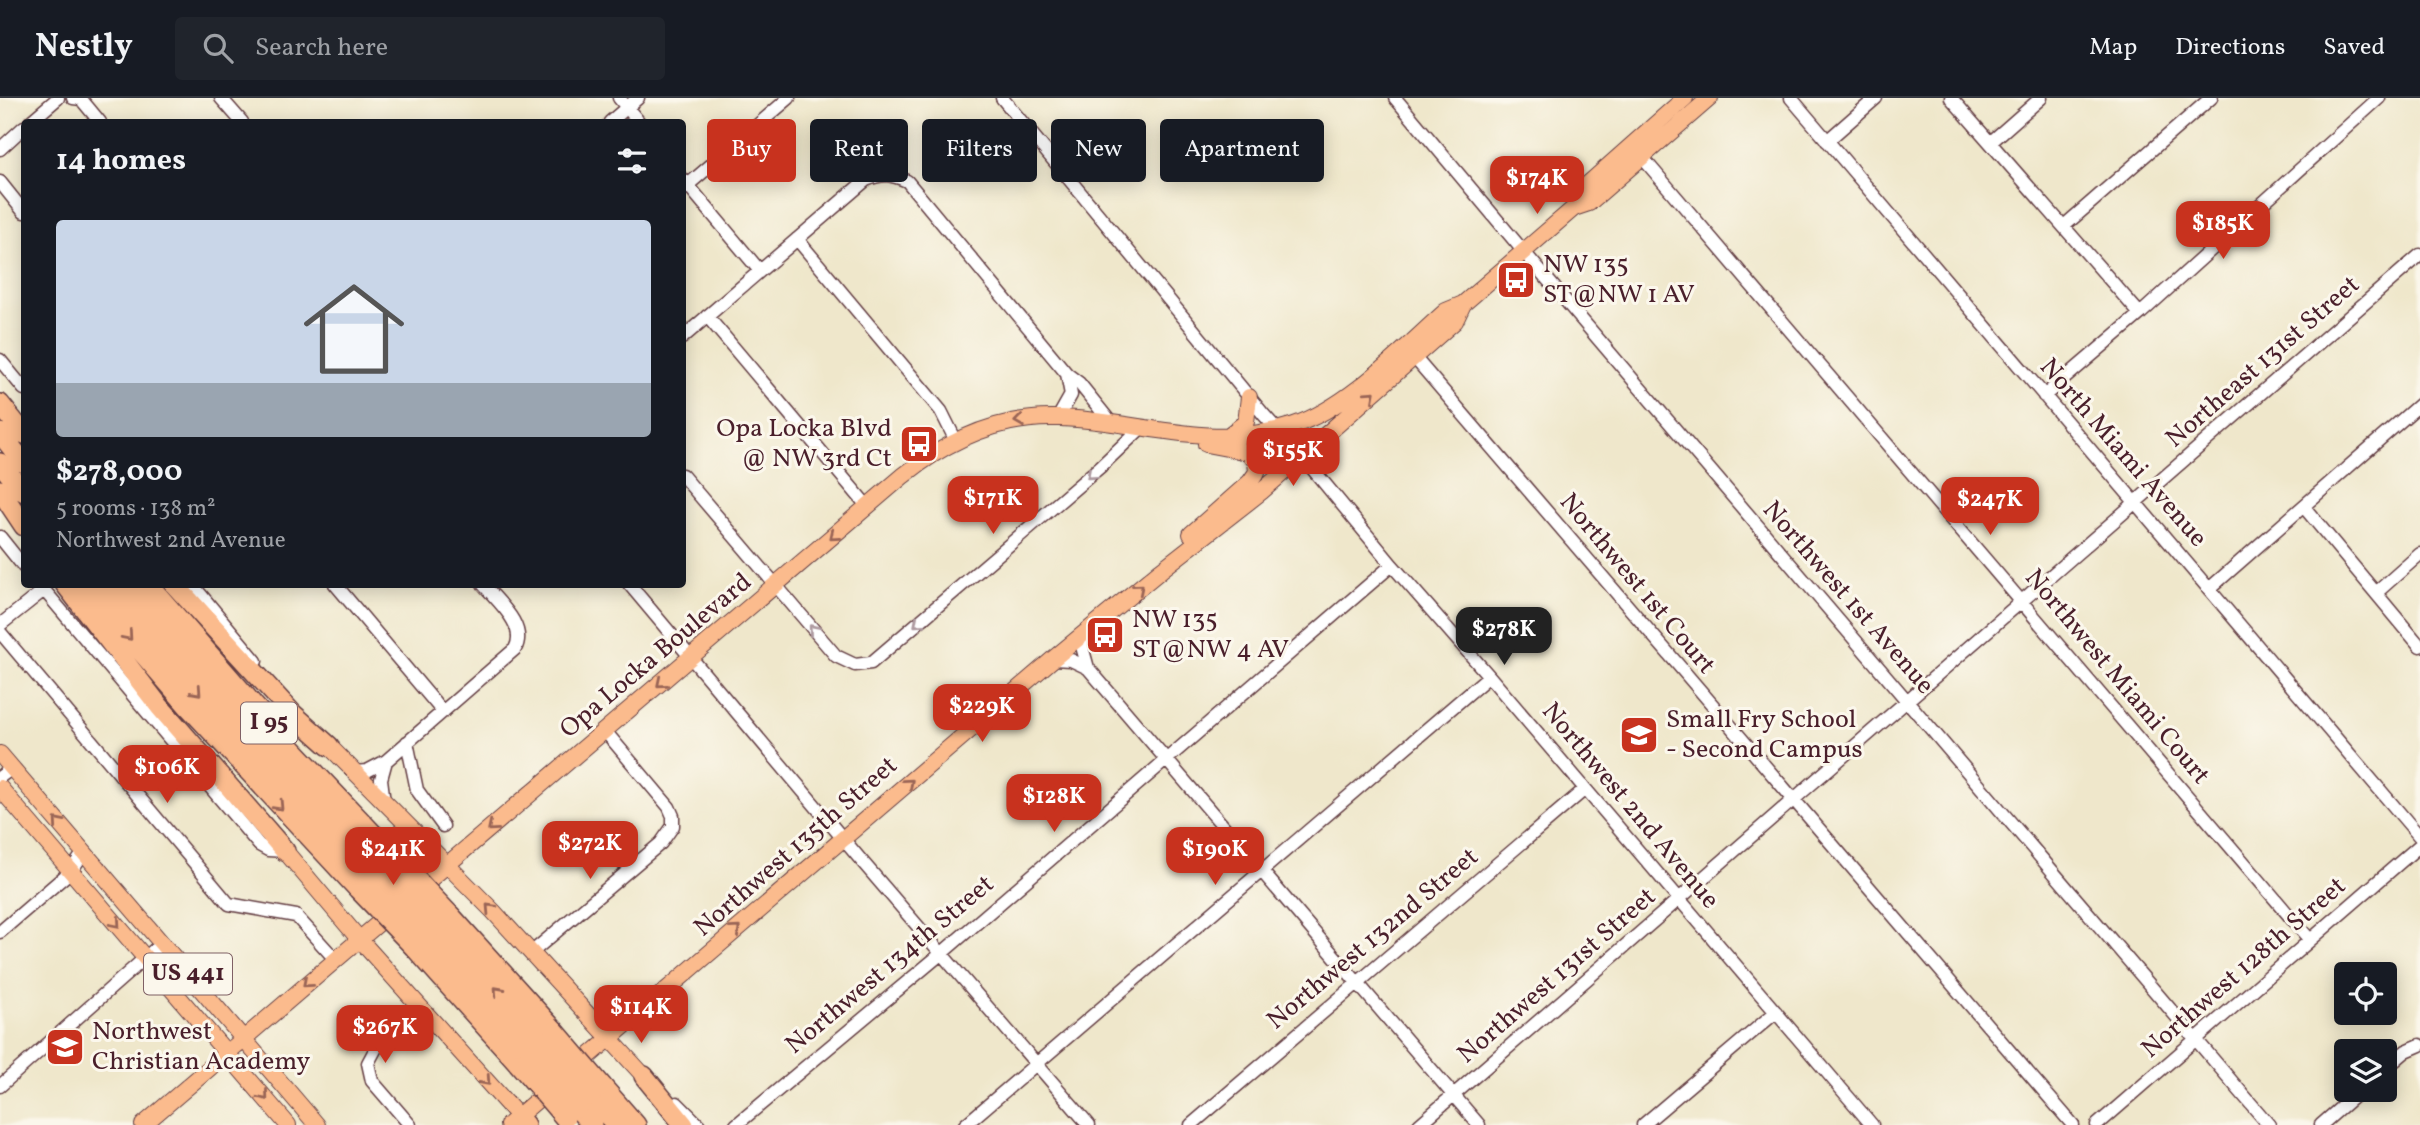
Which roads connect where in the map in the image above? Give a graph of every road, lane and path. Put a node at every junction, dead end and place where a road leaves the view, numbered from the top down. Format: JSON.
{"nodes":[{"id":1,"x":58,"y":98,"type":"edge"},
{"id":2,"x":73,"y":98,"type":"edge"},
{"id":3,"x":221,"y":98,"type":"edge"},
{"id":4,"x":638,"y":98,"type":"edge"},
{"id":5,"x":789,"y":98,"type":"edge"},
{"id":6,"x":1002,"y":98,"type":"edge"},
{"id":7,"x":1395,"y":98,"type":"edge"},
{"id":8,"x":1710,"y":98,"type":"edge"},
{"id":9,"x":1791,"y":98,"type":"edge"},
{"id":10,"x":1876,"y":98,"type":"edge"},
{"id":11,"x":1951,"y":98,"type":"edge"},
{"id":12,"x":2041,"y":98,"type":"edge"},
{"id":13,"x":2211,"y":98,"type":"edge"},
{"id":14,"x":2379,"y":98,"type":"edge"},
{"id":15,"x":1681,"y":101,"type":"edge"},
{"id":16,"x":623,"y":103,"type":"edge"},
{"id":17,"x":34,"y":119,"type":"edge"},
{"id":18,"x":98,"y":119,"type":"edge"},
{"id":19,"x":239,"y":119,"type":"edge"},
{"id":20,"x":612,"y":119,"type":"edge"},
{"id":21,"x":636,"y":119,"type":"edge"},
{"id":22,"x":21,"y":130,"type":"edge"},
{"id":23,"x":1827,"y":141,"type":"junction"},
{"id":24,"x":1991,"y":142,"type":"junction"},
{"id":25,"x":0,"y":149,"type":"edge"},
{"id":26,"x":1642,"y":157,"type":"junction"},
{"id":27,"x":0,"y":182,"type":"edge"},
{"id":28,"x":686,"y":182,"type":"edge"},
{"id":29,"x":686,"y":186,"type":"edge"},
{"id":30,"x":21,"y":208,"type":"edge"},
{"id":31,"x":1574,"y":208,"type":"junction"},
{"id":32,"x":2064,"y":226,"type":"junction"},
{"id":33,"x":797,"y":239,"type":"junction"},
{"id":34,"x":1524,"y":252,"type":"junction"},
{"id":35,"x":2420,"y":256,"type":"edge"},
{"id":36,"x":760,"y":271,"type":"junction"},
{"id":37,"x":1463,"y":304,"type":"junction"},
{"id":38,"x":2140,"y":314,"type":"junction"},
{"id":39,"x":707,"y":316,"type":"junction"},
{"id":40,"x":686,"y":334,"type":"edge"},
{"id":41,"x":1414,"y":358,"type":"junction"},
{"id":42,"x":0,"y":360,"type":"edge"},
{"id":43,"x":1067,"y":374,"type":"junction"},
{"id":44,"x":21,"y":385,"type":"edge"},
{"id":45,"x":1352,"y":393,"type":"junction"},
{"id":46,"x":2044,"y":396,"type":"junction"},
{"id":47,"x":1249,"y":397,"type":"junction"},
{"id":48,"x":0,"y":403,"type":"edge"},
{"id":49,"x":2420,"y":404,"type":"edge"},
{"id":50,"x":1058,"y":418,"type":"junction"},
{"id":51,"x":21,"y":424,"type":"edge"},
{"id":52,"x":1112,"y":424,"type":"junction"},
{"id":53,"x":1141,"y":428,"type":"junction"},
{"id":54,"x":1277,"y":429,"type":"junction"},
{"id":55,"x":21,"y":430,"type":"edge"},
{"id":56,"x":0,"y":433,"type":"edge"},
{"id":57,"x":1179,"y":435,"type":"junction"},
{"id":58,"x":1228,"y":436,"type":"junction"},
{"id":59,"x":956,"y":441,"type":"junction"},
{"id":60,"x":1298,"y":453,"type":"junction"},
{"id":61,"x":21,"y":459,"type":"edge"},
{"id":62,"x":0,"y":463,"type":"edge"},
{"id":63,"x":686,"y":480,"type":"edge"},
{"id":64,"x":0,"y":483,"type":"edge"},
{"id":65,"x":21,"y":488,"type":"edge"},
{"id":66,"x":0,"y":490,"type":"edge"},
{"id":67,"x":2135,"y":502,"type":"junction"},
{"id":68,"x":868,"y":507,"type":"junction"},
{"id":69,"x":2304,"y":507,"type":"junction"},
{"id":70,"x":21,"y":509,"type":"edge"},
{"id":71,"x":21,"y":522,"type":"edge"},
{"id":72,"x":0,"y":537,"type":"edge"},
{"id":73,"x":2420,"y":554,"type":"edge"},
{"id":74,"x":21,"y":563,"type":"edge"},
{"id":75,"x":1392,"y":565,"type":"junction"},
{"id":76,"x":1161,"y":570,"type":"junction"},
{"id":77,"x":775,"y":585,"type":"junction"},
{"id":78,"x":40,"y":588,"type":"edge"},
{"id":79,"x":42,"y":588,"type":"edge"},
{"id":80,"x":68,"y":588,"type":"edge"},
{"id":81,"x":86,"y":588,"type":"edge"},
{"id":82,"x":107,"y":588,"type":"edge"},
{"id":83,"x":129,"y":588,"type":"edge"},
{"id":84,"x":151,"y":588,"type":"edge"},
{"id":85,"x":177,"y":588,"type":"edge"},
{"id":86,"x":195,"y":588,"type":"edge"},
{"id":87,"x":338,"y":588,"type":"edge"},
{"id":88,"x":486,"y":588,"type":"edge"},
{"id":89,"x":632,"y":588,"type":"edge"},
{"id":90,"x":2209,"y":589,"type":"junction"},
{"id":91,"x":2376,"y":593,"type":"junction"},
{"id":92,"x":2022,"y":601,"type":"junction"},
{"id":93,"x":0,"y":625,"type":"edge"},
{"id":94,"x":0,"y":632,"type":"edge"},
{"id":95,"x":1083,"y":634,"type":"junction"},
{"id":96,"x":2420,"y":646,"type":"edge"},
{"id":97,"x":690,"y":658,"type":"junction"},
{"id":98,"x":1053,"y":659,"type":"junction"},
{"id":99,"x":1088,"y":668,"type":"junction"},
{"id":100,"x":1489,"y":676,"type":"junction"},
{"id":101,"x":1907,"y":701,"type":"junction"},
{"id":102,"x":443,"y":712,"type":"junction"},
{"id":103,"x":605,"y":731,"type":"junction"},
{"id":104,"x":407,"y":742,"type":"junction"},
{"id":105,"x":329,"y":746,"type":"junction"},
{"id":106,"x":0,"y":754,"type":"edge"},
{"id":107,"x":1166,"y":759,"type":"junction"},
{"id":108,"x":386,"y":761,"type":"junction"},
{"id":109,"x":354,"y":772,"type":"junction"},
{"id":110,"x":6,"y":773,"type":"edge"},
{"id":111,"x":0,"y":788,"type":"edge"},
{"id":112,"x":1585,"y":789,"type":"junction"},
{"id":113,"x":384,"y":802,"type":"junction"},
{"id":114,"x":1793,"y":802,"type":"junction"},
{"id":115,"x":443,"y":826,"type":"dead end"},
{"id":116,"x":2420,"y":837,"type":"edge"},
{"id":117,"x":843,"y":839,"type":"junction"},
{"id":118,"x":2420,"y":845,"type":"edge"},
{"id":119,"x":285,"y":851,"type":"junction"},
{"id":120,"x":84,"y":852,"type":"junction"},
{"id":121,"x":447,"y":864,"type":"junction"},
{"id":122,"x":1260,"y":870,"type":"junction"},
{"id":123,"x":71,"y":871,"type":"junction"},
{"id":124,"x":376,"y":873,"type":"junction"},
{"id":125,"x":1681,"y":900,"type":"junction"},
{"id":126,"x":0,"y":932,"type":"edge"},
{"id":127,"x":432,"y":932,"type":"junction"},
{"id":128,"x":359,"y":939,"type":"junction"},
{"id":129,"x":2310,"y":940,"type":"junction"},
{"id":130,"x":162,"y":943,"type":"junction"},
{"id":131,"x":531,"y":953,"type":"junction"},
{"id":132,"x":942,"y":953,"type":"junction"},
{"id":133,"x":146,"y":958,"type":"junction"},
{"id":134,"x":335,"y":959,"type":"junction"},
{"id":135,"x":1357,"y":982,"type":"junction"},
{"id":136,"x":422,"y":1010,"type":"junction"},
{"id":137,"x":1776,"y":1012,"type":"junction"},
{"id":138,"x":610,"y":1038,"type":"junction"},
{"id":139,"x":243,"y":1039,"type":"junction"},
{"id":140,"x":2198,"y":1039,"type":"junction"},
{"id":141,"x":2420,"y":1045,"type":"edge"},
{"id":142,"x":537,"y":1047,"type":"junction"},
{"id":143,"x":227,"y":1053,"type":"junction"},
{"id":144,"x":2397,"y":1059,"type":"edge"},
{"id":145,"x":1036,"y":1064,"type":"junction"},
{"id":146,"x":644,"y":1076,"type":"junction"},
{"id":147,"x":0,"y":1086,"type":"edge"},
{"id":148,"x":1454,"y":1095,"type":"junction"},
{"id":149,"x":2347,"y":1102,"type":"edge"},
{"id":150,"x":581,"y":1107,"type":"edge"},
{"id":151,"x":517,"y":1122,"type":"edge"},
{"id":152,"x":143,"y":1125,"type":"edge"},
{"id":153,"x":288,"y":1125,"type":"edge"},
{"id":154,"x":317,"y":1125,"type":"edge"},
{"id":155,"x":410,"y":1125,"type":"edge"},
{"id":156,"x":592,"y":1125,"type":"edge"},
{"id":157,"x":616,"y":1125,"type":"edge"},
{"id":158,"x":636,"y":1125,"type":"edge"},
{"id":159,"x":684,"y":1125,"type":"edge"},
{"id":160,"x":699,"y":1125,"type":"edge"},
{"id":161,"x":736,"y":1125,"type":"edge"},
{"id":162,"x":965,"y":1125,"type":"edge"},
{"id":163,"x":1088,"y":1125,"type":"edge"},
{"id":164,"x":1191,"y":1125,"type":"edge"},
{"id":165,"x":1419,"y":1125,"type":"edge"},
{"id":166,"x":1479,"y":1125,"type":"edge"},
{"id":167,"x":1643,"y":1125,"type":"edge"},
{"id":168,"x":1871,"y":1125,"type":"edge"},
{"id":169,"x":2073,"y":1125,"type":"edge"},
{"id":170,"x":2097,"y":1125,"type":"edge"},
{"id":171,"x":2269,"y":1125,"type":"edge"},
{"id":172,"x":2321,"y":1125,"type":"edge"}],
"edges":[{"from":1,"to":17,"type":"street"},
{"from":2,"to":18,"type":"street"},
{"from":3,"to":19,"type":"street"},
{"from":4,"to":16,"type":"street"},
{"from":5,"to":28,"type":"street"},
{"from":6,"to":47,"type":"street","name":"Northwest 2nd Avenue"},
{"from":7,"to":34,"type":"street","name":"Northwest 1st Avenue"},
{"from":8,"to":26,"type":"main road","name":"Northwest 135th Street"},
{"from":9,"to":23,"type":"street","name":"North Miami Avenue"},
{"from":10,"to":23,"type":"street"},
{"from":11,"to":24,"type":"street"},
{"from":12,"to":24,"type":"street"},
{"from":13,"to":32,"type":"street"},
{"from":14,"to":38,"type":"street"},
{"from":15,"to":26,"type":"main road"},
{"from":15,"to":31,"type":"main road","name":"Northwest 135th Street"},
{"from":16,"to":20,"type":"street"},
{"from":16,"to":21,"type":"street"},
{"from":22,"to":25,"type":"street"},
{"from":23,"to":46,"type":"street","name":"North Miami Avenue"},
{"from":24,"to":32,"type":"street"},
{"from":26,"to":31,"type":"main road","name":"Northwest 135th Street"},
{"from":26,"to":92,"type":"street","name":"Northwest Miami Court"},
{"from":27,"to":30,"type":"street"},
{"from":29,"to":36,"type":"street"},
{"from":31,"to":34,"type":"main road","name":"Northwest 135th Street"},
{"from":32,"to":38,"type":"street"},
{"from":33,"to":36,"type":"street"},
{"from":33,"to":43,"type":"street"},
{"from":33,"to":59,"type":"street"},
{"from":34,"to":37,"type":"main road","name":"Northwest 135th Street"},
{"from":34,"to":101,"type":"street","name":"Northwest 1st Avenue"},
{"from":35,"to":67,"type":"street","name":"Northeast 131st Street"},
{"from":36,"to":39,"type":"street"},
{"from":37,"to":41,"type":"main road","name":"Northwest 135th Street"},
{"from":37,"to":45,"type":"main road","name":"Northwest 135th Street"},
{"from":38,"to":46,"type":"street"},
{"from":39,"to":40,"type":"street"},
{"from":39,"to":68,"type":"street"},
{"from":60,"to":41,"type":"main road","name":"Northwest 135th Street","one_way":true},
{"from":41,"to":114,"type":"street","name":"Northwest 1st Court"},
{"from":42,"to":44,"type":"street"},
{"from":43,"to":50,"type":"street"},
{"from":43,"to":52,"type":"street"},
{"from":45,"to":54,"type":"main road","name":"Northwest 135th Street"},
{"from":45,"to":60,"type":"main road"},
{"from":46,"to":67,"type":"street","name":"North Miami Avenue"},
{"from":47,"to":54,"type":"street","name":"Northwest 2nd Avenue"},
{"from":47,"to":58,"type":"main road"},
{"from":48,"to":51,"type":"highway"},
{"from":48,"to":55,"type":"highway"},
{"from":49,"to":69,"type":"street"},
{"from":50,"to":52,"type":"main road","name":"Opa Locka Boulevard"},
{"from":50,"to":59,"type":"main road","name":"Opa Locka Boulevard","one_way":true},
{"from":52,"to":53,"type":"main road","name":"Opa Locka Boulevard"},
{"from":53,"to":57,"type":"main road","name":"Opa Locka Boulevard"},
{"from":53,"to":77,"type":"street","one_way":true},
{"from":54,"to":58,"type":"main road","name":"Opa Locka Boulevard"},
{"from":54,"to":60,"type":"street","name":"Northwest 2nd Avenue"},
{"from":56,"to":61,"type":"highway"},
{"from":57,"to":58,"type":"main road","name":"Opa Locka Boulevard"},
{"from":57,"to":76,"type":"main road"},
{"from":59,"to":68,"type":"main road","name":"Opa Locka Boulevard"},
{"from":60,"to":75,"type":"street","name":"Northwest 2nd Avenue"},
{"from":60,"to":76,"type":"main road","name":"Northwest 135th Street"},
{"from":62,"to":65,"type":"highway"},
{"from":63,"to":77,"type":"street"},
{"from":64,"to":70,"type":"highway"},
{"from":66,"to":71,"type":"highway"},
{"from":67,"to":90,"type":"street","name":"North Miami Avenue"},
{"from":67,"to":92,"type":"street","name":"Northwest 131st Street"},
{"from":68,"to":77,"type":"main road","name":"Opa Locka Boulevard","one_way":true},
{"from":69,"to":90,"type":"street"},
{"from":69,"to":91,"type":"street"},
{"from":72,"to":74,"type":"street"},
{"from":73,"to":91,"type":"street"},
{"from":75,"to":100,"type":"street","name":"Northwest 2nd Avenue"},
{"from":75,"to":107,"type":"street","name":"Northwest 134th Street"},
{"from":95,"to":76,"type":"main road","name":"Northwest 135th Street","one_way":true},
{"from":77,"to":97,"type":"main road","name":"Opa Locka Boulevard"},
{"from":78,"to":93,"type":"street"},
{"from":79,"to":119,"type":"street"},
{"from":80,"to":119,"type":"highway"},
{"from":81,"to":124,"type":"highway","number":"I 95","one_way":true},
{"from":82,"to":124,"type":"highway","one_way":true},
{"from":83,"to":124,"type":"highway"},
{"from":84,"to":124,"type":"highway","number":"I 95"},
{"from":85,"to":105,"type":"highway"},
{"from":86,"to":105,"type":"street"},
{"from":87,"to":102,"type":"street"},
{"from":88,"to":102,"type":"street"},
{"from":89,"to":97,"type":"street"},
{"from":90,"to":116,"type":"street","name":"North Miami Avenue"},
{"from":91,"to":96,"type":"street"},
{"from":92,"to":101,"type":"street","name":"Northwest 131st Street"},
{"from":92,"to":129,"type":"street","name":"Northwest Miami Court"},
{"from":94,"to":134,"type":"street"},
{"from":95,"to":98,"type":"main road","name":"Northwest 135th Street"},
{"from":95,"to":99,"type":"street"},
{"from":97,"to":103,"type":"main road","name":"Opa Locka Boulevard","one_way":true},
{"from":97,"to":117,"type":"street"},
{"from":98,"to":99,"type":"street"},
{"from":117,"to":98,"type":"main road","name":"Northwest 135th Street","one_way":true},
{"from":99,"to":107,"type":"street"},
{"from":100,"to":112,"type":"street","name":"Northwest 2nd Avenue"},
{"from":100,"to":122,"type":"street"},
{"from":101,"to":114,"type":"street","name":"Northwest 131st Street"},
{"from":101,"to":140,"type":"street","name":"Northwest 1st Avenue"},
{"from":102,"to":104,"type":"street"},
{"from":103,"to":121,"type":"main road","name":"Opa Locka Boulevard","one_way":true},
{"from":103,"to":131,"type":"street"},
{"from":104,"to":108,"type":"street"},
{"from":104,"to":115,"type":"street"},
{"from":105,"to":109,"type":"main road"},
{"from":106,"to":110,"type":"main road","number":"US 441"},
{"from":107,"to":122,"type":"street"},
{"from":107,"to":132,"type":"street","name":"Northwest 134th Street"},
{"from":108,"to":109,"type":"street"},
{"from":108,"to":113,"type":"street"},
{"from":109,"to":113,"type":"main road"},
{"from":120,"to":110,"type":"main road","number":"US 441","one_way":true},
{"from":111,"to":123,"type":"main road","number":"US 441"},
{"from":112,"to":125,"type":"street","name":"Northwest 2nd Avenue"},
{"from":112,"to":135,"type":"street","name":"Northwest 132nd Street"},
{"from":113,"to":121,"type":"main road"},
{"from":114,"to":125,"type":"street","name":"Northwest 131st Street"},
{"from":114,"to":169,"type":"street","name":"Northwest 1st Court"},
{"from":117,"to":132,"type":"street"},
{"from":138,"to":117,"type":"main road","name":"Northwest 135th Street","one_way":true},
{"from":118,"to":129,"type":"street","name":"Northwest 128th Street"},
{"from":119,"to":128,"type":"main road"},
{"from":120,"to":123,"type":"street"},
{"from":120,"to":130,"type":"main road","number":"US 441"},
{"from":121,"to":128,"type":"main road","name":"Opa Locka Boulevard"},
{"from":131,"to":121,"type":"main road","one_way":true},
{"from":122,"to":135,"type":"street"},
{"from":122,"to":145,"type":"street"},
{"from":123,"to":126,"type":"street"},
{"from":123,"to":133,"type":"main road","number":"US 441","one_way":true},
{"from":124,"to":127,"type":"highway","number":"I 95","bridge":true},
{"from":124,"to":127,"type":"highway","number":"I 95","bridge":true},
{"from":125,"to":137,"type":"street","name":"Northwest 2nd Avenue"},
{"from":125,"to":148,"type":"street","name":"Northwest 131st Street"},
{"from":142,"to":127,"type":"highway","number":"I 95","one_way":true},
{"from":127,"to":142,"type":"highway","number":"I 95"},
{"from":128,"to":134,"type":"main road","name":"Opa Locka Boulevard"},
{"from":128,"to":136,"type":"main road"},
{"from":129,"to":140,"type":"street","name":"Northwest 128th Street"},
{"from":130,"to":133,"type":"street"},
{"from":130,"to":139,"type":"main road","number":"US 441"},
{"from":131,"to":138,"type":"main road"},
{"from":132,"to":145,"type":"street"},
{"from":132,"to":161,"type":"street","name":"Northwest 134th Street"},
{"from":133,"to":143,"type":"main road","number":"US 441"},
{"from":133,"to":147,"type":"street"},
{"from":134,"to":139,"type":"main road","name":"Opa Locka Boulevard","one_way":true},
{"from":135,"to":148,"type":"street"},
{"from":135,"to":164,"type":"street","name":"Northwest 132nd Street"},
{"from":136,"to":151,"type":"main road","one_way":true},
{"from":136,"to":155,"type":"street"},
{"from":137,"to":167,"type":"street"},
{"from":137,"to":168,"type":"street","name":"Northwest 2nd Avenue"},
{"from":138,"to":146,"type":"main road"},
{"from":138,"to":151,"type":"main road","name":"Northwest 135th Street"},
{"from":139,"to":143,"type":"main road","name":"Opa Locka Boulevard"},
{"from":139,"to":154,"type":"main road","number":"US 441"},
{"from":140,"to":170,"type":"street","name":"Northwest 128th Street"},
{"from":140,"to":171,"type":"street","name":"Northwest 1st Avenue"},
{"from":141,"to":144,"type":"street"},
{"from":142,"to":150,"type":"highway","number":"I 95","bridge":true},
{"from":142,"to":150,"type":"highway","number":"I 95","bridge":true},
{"from":143,"to":152,"type":"main road","name":"Opa Locka Boulevard"},
{"from":143,"to":153,"type":"main road","number":"US 441","one_way":true},
{"from":145,"to":162,"type":"street"},
{"from":145,"to":163,"type":"street"},
{"from":146,"to":159,"type":"highway"},
{"from":146,"to":160,"type":"street"},
{"from":148,"to":165,"type":"street","name":"Northwest 131st Street"},
{"from":148,"to":166,"type":"street"},
{"from":149,"to":172,"type":"street"},
{"from":150,"to":156,"type":"highway"},
{"from":150,"to":157,"type":"highway"},
{"from":150,"to":158,"type":"highway","number":"I 95"}]}
